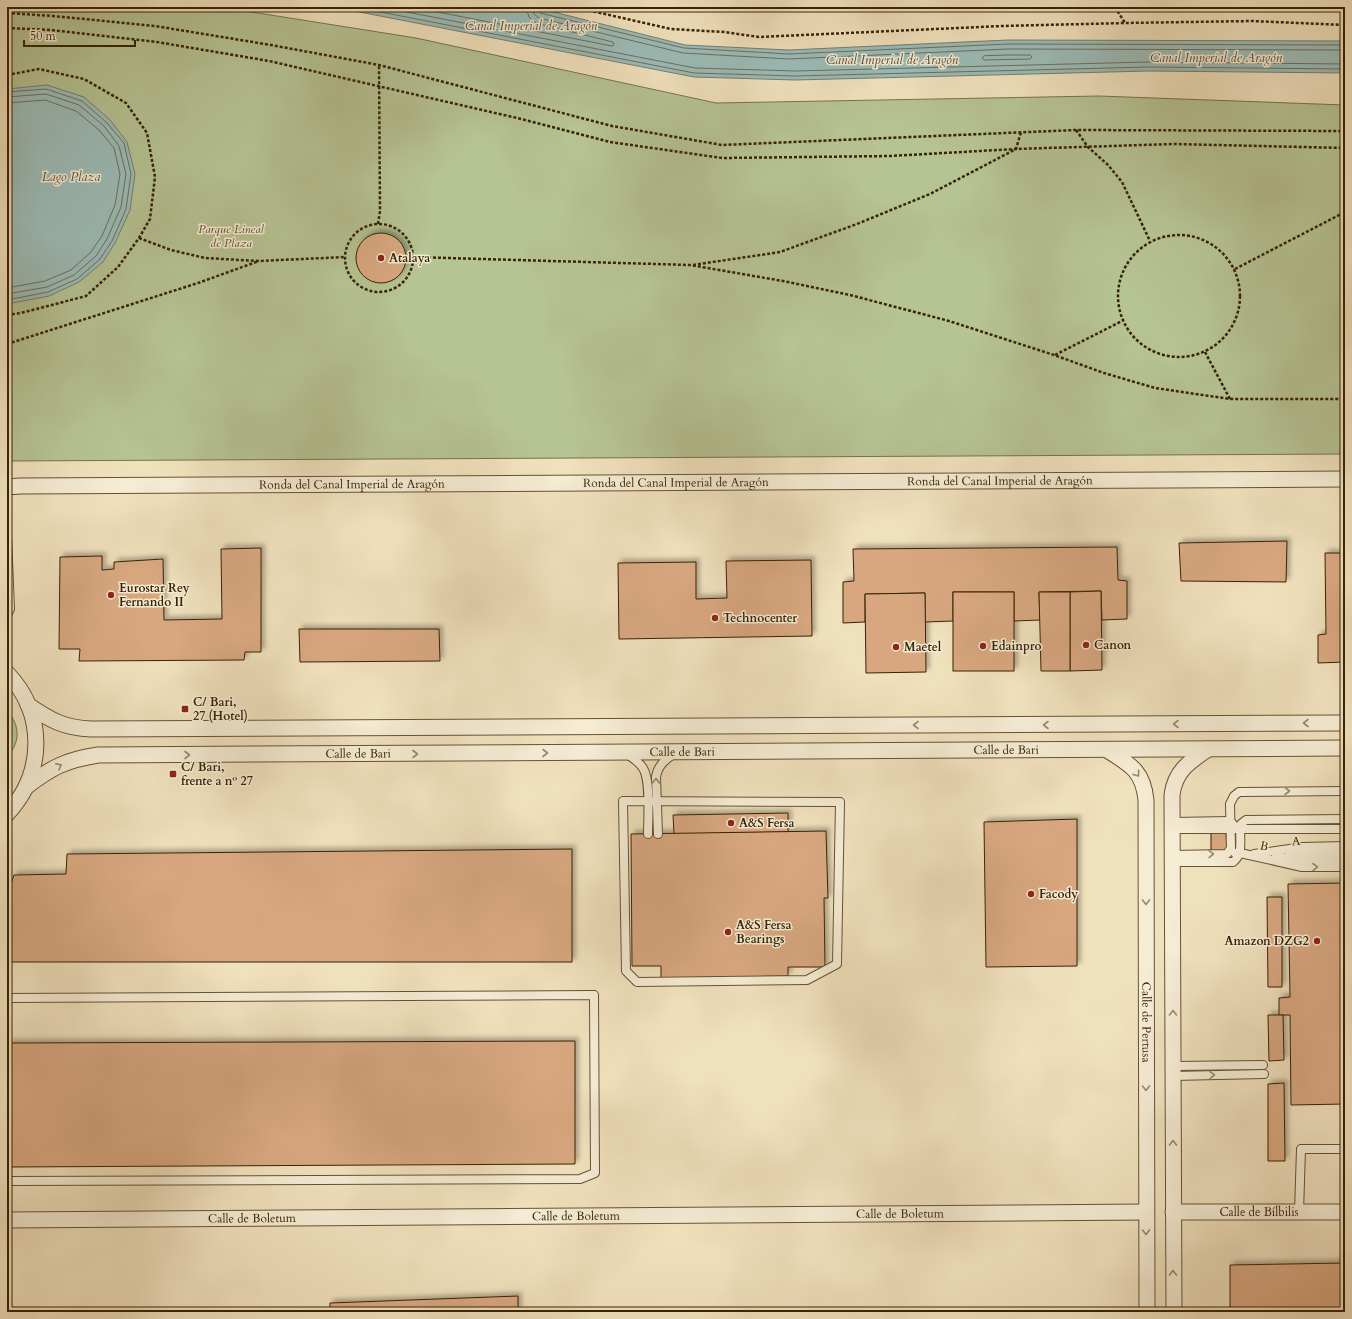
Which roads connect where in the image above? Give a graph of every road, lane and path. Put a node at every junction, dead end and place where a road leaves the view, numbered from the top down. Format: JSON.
{"nodes":[{"id":1,"x":574,"y":7,"type":"edge"},
{"id":2,"x":1115,"y":7,"type":"edge"},
{"id":3,"x":7,"y":13,"type":"edge"},
{"id":4,"x":1125,"y":23,"type":"junction"},
{"id":5,"x":1345,"y":25,"type":"edge"},
{"id":6,"x":7,"y":28,"type":"edge"},
{"id":7,"x":379,"y":65,"type":"junction"},
{"id":8,"x":7,"y":74,"type":"edge"},
{"id":9,"x":379,"y":86,"type":"junction"},
{"id":10,"x":1076,"y":130,"type":"junction"},
{"id":11,"x":1345,"y":131,"type":"edge"},
{"id":12,"x":1021,"y":132,"type":"junction"},
{"id":13,"x":1088,"y":147,"type":"junction"},
{"id":14,"x":1345,"y":148,"type":"edge"},
{"id":15,"x":1016,"y":149,"type":"junction"},
{"id":16,"x":1345,"y":212,"type":"edge"},
{"id":17,"x":378,"y":224,"type":"junction"},
{"id":18,"x":139,"y":238,"type":"junction"},
{"id":19,"x":1150,"y":241,"type":"junction"},
{"id":20,"x":345,"y":257,"type":"junction"},
{"id":21,"x":413,"y":257,"type":"junction"},
{"id":22,"x":259,"y":261,"type":"junction"},
{"id":23,"x":690,"y":265,"type":"junction"},
{"id":24,"x":1235,"y":269,"type":"junction"},
{"id":25,"x":7,"y":315,"type":"edge"},
{"id":26,"x":1122,"y":321,"type":"junction"},
{"id":27,"x":7,"y":344,"type":"edge"},
{"id":28,"x":1205,"y":352,"type":"junction"},
{"id":29,"x":1054,"y":355,"type":"junction"},
{"id":30,"x":1230,"y":398,"type":"junction"},
{"id":31,"x":1345,"y":399,"type":"edge"},
{"id":32,"x":1345,"y":479,"type":"edge"},
{"id":33,"x":7,"y":488,"type":"edge"},
{"id":34,"x":7,"y":536,"type":"edge"},
{"id":35,"x":7,"y":615,"type":"edge"},
{"id":36,"x":7,"y":673,"type":"edge"},
{"id":37,"x":28,"y":705,"type":"junction"},
{"id":38,"x":1345,"y":723,"type":"edge"},
{"id":39,"x":1345,"y":748,"type":"edge"},
{"id":40,"x":1208,"y":749,"type":"junction"},
{"id":41,"x":1107,"y":750,"type":"junction"},
{"id":42,"x":677,"y":752,"type":"junction"},
{"id":43,"x":626,"y":753,"type":"junction"},
{"id":44,"x":26,"y":787,"type":"junction"},
{"id":45,"x":1345,"y":791,"type":"edge"},
{"id":46,"x":647,"y":801,"type":"junction"},
{"id":47,"x":657,"y":801,"type":"junction"},
{"id":48,"x":7,"y":814,"type":"edge"},
{"id":49,"x":1345,"y":819,"type":"edge"},
{"id":50,"x":1230,"y":825,"type":"junction"},
{"id":51,"x":1172,"y":826,"type":"junction"},
{"id":52,"x":1345,"y":829,"type":"edge"},
{"id":53,"x":1240,"y":830,"type":"junction"},
{"id":54,"x":648,"y":834,"type":"dead end"},
{"id":55,"x":658,"y":834,"type":"dead end"},
{"id":56,"x":1345,"y":846,"type":"edge"},
{"id":57,"x":1345,"y":852,"type":"edge"},
{"id":58,"x":1227,"y":854,"type":"junction"},
{"id":59,"x":1249,"y":855,"type":"junction"},
{"id":60,"x":1239,"y":856,"type":"junction"},
{"id":61,"x":1172,"y":858,"type":"junction"},
{"id":62,"x":1345,"y":859,"type":"edge"},
{"id":63,"x":1345,"y":867,"type":"edge"},
{"id":64,"x":7,"y":998,"type":"edge"},
{"id":65,"x":1263,"y":1065,"type":"dead end"},
{"id":66,"x":1173,"y":1071,"type":"junction"},
{"id":67,"x":1264,"y":1074,"type":"dead end"},
{"id":68,"x":1345,"y":1149,"type":"edge"},
{"id":69,"x":7,"y":1181,"type":"edge"},
{"id":70,"x":1146,"y":1212,"type":"junction"},
{"id":71,"x":1173,"y":1212,"type":"junction"},
{"id":72,"x":1299,"y":1212,"type":"junction"},
{"id":73,"x":1345,"y":1212,"type":"edge"},
{"id":74,"x":7,"y":1220,"type":"edge"},
{"id":75,"x":1147,"y":1312,"type":"edge"},
{"id":76,"x":1174,"y":1312,"type":"edge"}],
"edges":[{"from":1,"to":4,"type":"path"},
{"from":2,"to":4,"type":"path"},
{"from":3,"to":7,"type":"path"},
{"from":4,"to":5,"type":"path"},
{"from":6,"to":9,"type":"path"},
{"from":7,"to":9,"type":"path"},
{"from":7,"to":12,"type":"path"},
{"from":8,"to":18,"type":"path"},
{"from":9,"to":15,"type":"path"},
{"from":9,"to":17,"type":"path"},
{"from":10,"to":11,"type":"path"},
{"from":10,"to":12,"type":"path"},
{"from":10,"to":13,"type":"path"},
{"from":12,"to":15,"type":"path"},
{"from":13,"to":14,"type":"path"},
{"from":13,"to":15,"type":"path"},
{"from":13,"to":19,"type":"path"},
{"from":15,"to":23,"type":"path"},
{"from":16,"to":24,"type":"path"},
{"from":17,"to":20,"type":"path"},
{"from":17,"to":21,"type":"path"},
{"from":18,"to":22,"type":"path"},
{"from":18,"to":25,"type":"path"},
{"from":19,"to":24,"type":"path"},
{"from":19,"to":26,"type":"path"},
{"from":20,"to":21,"type":"path"},
{"from":20,"to":22,"type":"path"},
{"from":21,"to":23,"type":"path"},
{"from":22,"to":27,"type":"path"},
{"from":23,"to":29,"type":"path"},
{"from":24,"to":28,"type":"path"},
{"from":26,"to":28,"type":"path"},
{"from":26,"to":29,"type":"path"},
{"from":28,"to":30,"type":"path"},
{"from":29,"to":30,"type":"path"},
{"from":30,"to":31,"type":"path"},
{"from":32,"to":33,"type":"street","name":"Ronda del Canal Imperial de Aragón"},
{"from":34,"to":35,"type":"lane"},
{"from":36,"to":37,"type":"street"},
{"from":38,"to":37,"type":"street","one_way":true},
{"from":37,"to":44,"type":"street"},
{"from":39,"to":40,"type":"street","name":"Calle de Bari"},
{"from":40,"to":41,"type":"street","name":"Calle de Bari"},
{"from":40,"to":51,"type":"street"},
{"from":41,"to":42,"type":"street","name":"Calle de Bari"},
{"from":41,"to":70,"type":"street","name":"Calle de Pertusa","one_way":true},
{"from":42,"to":43,"type":"street","name":"Calle de Bari"},
{"from":47,"to":42,"type":"lane","one_way":true},
{"from":44,"to":43,"type":"street","name":"Calle de Bari","one_way":true},
{"from":43,"to":46,"type":"lane"},
{"from":44,"to":48,"type":"street"},
{"from":50,"to":45,"type":"lane","one_way":true},
{"from":46,"to":47,"type":"lane"},
{"from":46,"to":47,"type":"lane"},
{"from":46,"to":54,"type":"lane"},
{"from":47,"to":55,"type":"lane"},
{"from":49,"to":53,"type":"lane"},
{"from":50,"to":51,"type":"lane"},
{"from":50,"to":53,"type":"lane"},
{"from":50,"to":58,"type":"lane"},
{"from":51,"to":61,"type":"street"},
{"from":52,"to":53,"type":"lane"},
{"from":53,"to":60,"type":"lane"},
{"from":56,"to":59,"type":"lane","name":"A"},
{"from":57,"to":59,"type":"lane","name":"A"},
{"from":58,"to":60,"type":"lane"},
{"from":61,"to":58,"type":"lane","one_way":true},
{"from":59,"to":60,"type":"lane"},
{"from":59,"to":62,"type":"lane","name":"B"},
{"from":59,"to":63,"type":"lane","name":"B","one_way":true},
{"from":60,"to":61,"type":"lane"},
{"from":66,"to":61,"type":"street","one_way":true},
{"from":64,"to":69,"type":"lane"},
{"from":65,"to":66,"type":"lane"},
{"from":66,"to":67,"type":"lane","one_way":true},
{"from":71,"to":66,"type":"street","one_way":true},
{"from":68,"to":72,"type":"lane"},
{"from":70,"to":74,"type":"street","name":"Calle de Boletum"},
{"from":70,"to":75,"type":"street","name":"Calle de Pertusa","one_way":true},
{"from":71,"to":72,"type":"street","name":"Calle de Bílbilis"},
{"from":76,"to":71,"type":"street","one_way":true},
{"from":72,"to":73,"type":"street","name":"Calle de Bílbilis"}]}
